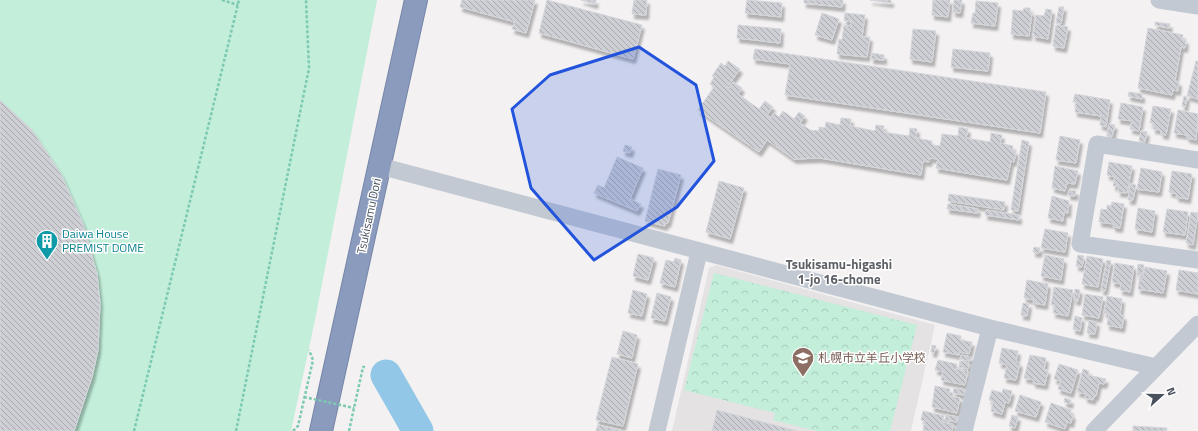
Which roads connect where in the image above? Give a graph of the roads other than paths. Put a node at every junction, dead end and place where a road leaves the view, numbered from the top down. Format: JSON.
{"nodes":[{"id":1,"x":416,"y":0,"type":"edge"},
{"id":2,"x":1158,"y":0,"type":"edge"},
{"id":3,"x":1198,"y":6,"type":"edge"},
{"id":4,"x":1198,"y":160,"type":"edge"},
{"id":5,"x":380,"y":166,"type":"junction"},
{"id":6,"x":699,"y":252,"type":"junction"},
{"id":7,"x":1198,"y":260,"type":"edge"},
{"id":8,"x":1198,"y":324,"type":"edge"},
{"id":9,"x":990,"y":328,"type":"junction"},
{"id":10,"x":1156,"y":367,"type":"junction"},
{"id":11,"x":321,"y":431,"type":"edge"},
{"id":12,"x":657,"y":431,"type":"edge"},
{"id":13,"x":964,"y":431,"type":"edge"},
{"id":14,"x":1094,"y":431,"type":"edge"}],
"edges":[{"from":1,"to":5,"type":"highway","name":"Tsukisamu Dori"},
{"from":2,"to":3,"type":"street"},
{"from":4,"to":7,"type":"street"},
{"from":5,"to":6,"type":"street"},
{"from":5,"to":11,"type":"highway","name":"Tsukisamu Dori"},
{"from":6,"to":9,"type":"street"},
{"from":6,"to":12,"type":"street"},
{"from":8,"to":10,"type":"street"},
{"from":9,"to":10,"type":"street"},
{"from":9,"to":13,"type":"street"},
{"from":10,"to":14,"type":"street"}]}
